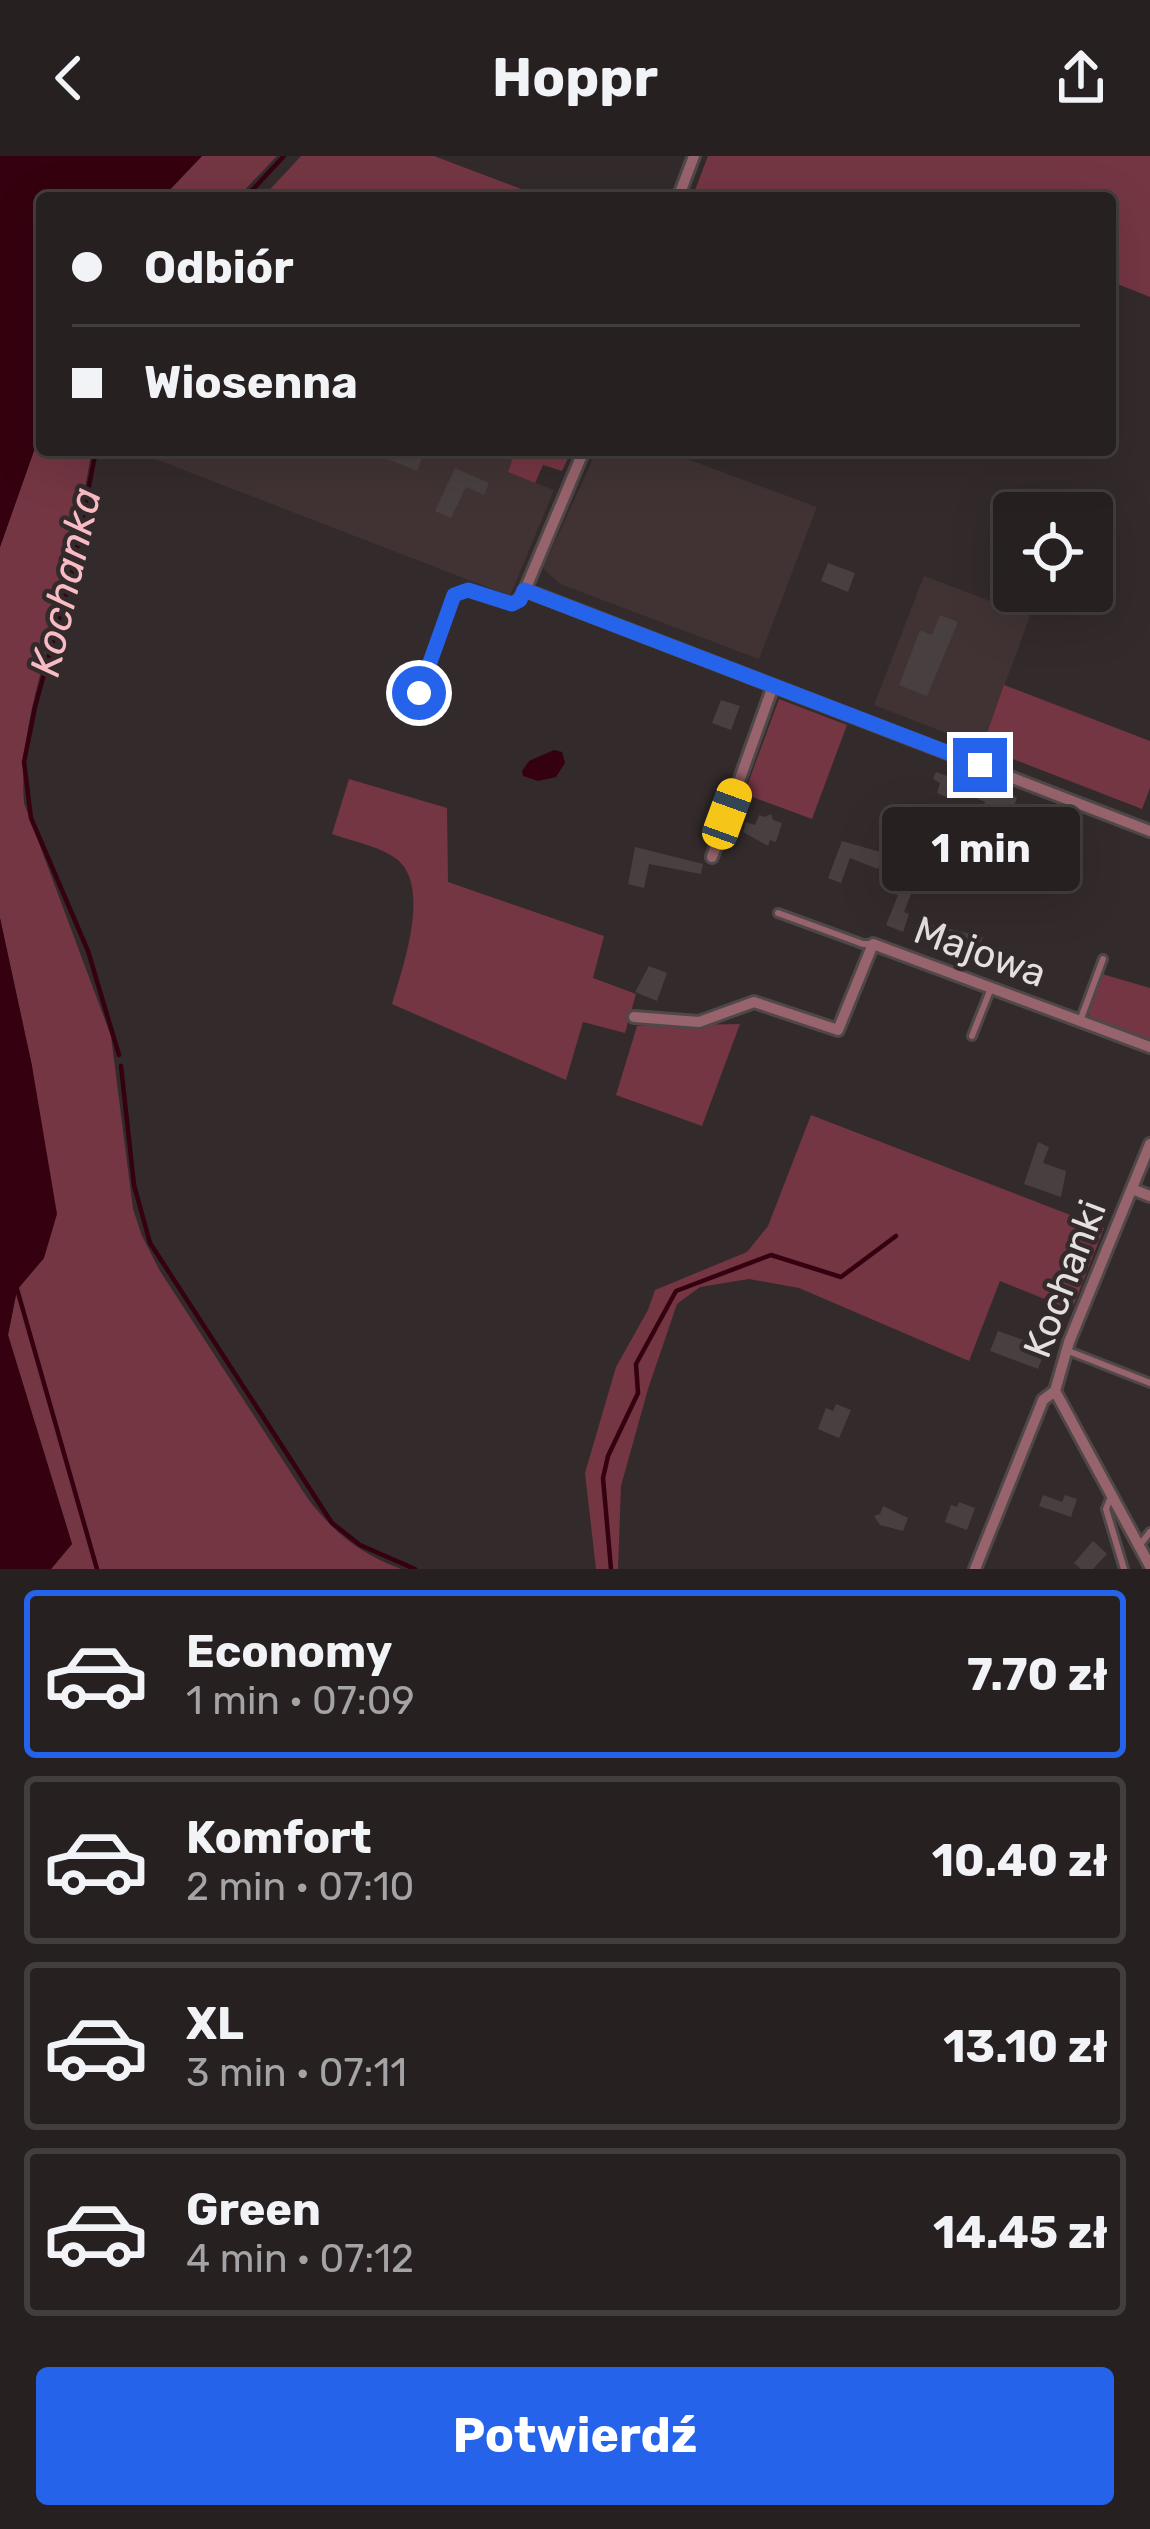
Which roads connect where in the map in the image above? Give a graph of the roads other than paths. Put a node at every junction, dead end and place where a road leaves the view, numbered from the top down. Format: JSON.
{"nodes":[{"id":1,"x":694,"y":156,"type":"edge"},
{"id":2,"x":681,"y":192,"type":"edge"},
{"id":3,"x":581,"y":456,"type":"edge"},
{"id":4,"x":524,"y":590,"type":"junction"},
{"id":5,"x":773,"y":686,"type":"junction"},
{"id":6,"x":419,"y":693,"type":"dead end"},
{"id":7,"x":1150,"y":831,"type":"edge"},
{"id":8,"x":712,"y":856,"type":"dead end"},
{"id":9,"x":778,"y":913,"type":"dead end"},
{"id":10,"x":873,"y":944,"type":"junction"},
{"id":11,"x":1102,"y":959,"type":"dead end"},
{"id":12,"x":991,"y":988,"type":"junction"},
{"id":13,"x":634,"y":1017,"type":"dead end"},
{"id":14,"x":1080,"y":1021,"type":"junction"},
{"id":15,"x":972,"y":1036,"type":"dead end"},
{"id":16,"x":1150,"y":1047,"type":"edge"},
{"id":17,"x":1150,"y":1144,"type":"edge"},
{"id":18,"x":1132,"y":1189,"type":"junction"},
{"id":19,"x":1150,"y":1196,"type":"edge"},
{"id":20,"x":1066,"y":1350,"type":"junction"},
{"id":21,"x":1150,"y":1382,"type":"edge"},
{"id":22,"x":1055,"y":1390,"type":"junction"},
{"id":23,"x":1111,"y":1495,"type":"junction"},
{"id":24,"x":1150,"y":1532,"type":"edge"},
{"id":25,"x":1139,"y":1546,"type":"junction"},
{"id":26,"x":1150,"y":1566,"type":"edge"},
{"id":27,"x":975,"y":1569,"type":"edge"},
{"id":28,"x":1124,"y":1569,"type":"edge"}],
"edges":[{"from":1,"to":2,"type":"street"},
{"from":3,"to":4,"type":"street"},
{"from":4,"to":5,"type":"street"},
{"from":4,"to":6,"type":"lane"},
{"from":5,"to":7,"type":"street"},
{"from":5,"to":8,"type":"street"},
{"from":9,"to":10,"type":"lane"},
{"from":10,"to":12,"type":"street","name":"Majowa"},
{"from":10,"to":13,"type":"street","name":"Majowa"},
{"from":11,"to":14,"type":"lane"},
{"from":12,"to":14,"type":"street","name":"Majowa"},
{"from":12,"to":15,"type":"lane"},
{"from":14,"to":16,"type":"street","name":"Majowa"},
{"from":17,"to":18,"type":"street","name":"Kochanki"},
{"from":18,"to":19,"type":"street","name":"Kochanki"},
{"from":18,"to":20,"type":"street","name":"Kochanki"},
{"from":20,"to":21,"type":"lane"},
{"from":20,"to":22,"type":"street","name":"Kochanki"},
{"from":22,"to":23,"type":"street","name":"Kochanki"},
{"from":22,"to":27,"type":"street","name":"Kochanki"},
{"from":23,"to":25,"type":"street","name":"Kochanki"},
{"from":23,"to":28,"type":"lane"},
{"from":24,"to":25,"type":"lane"},
{"from":25,"to":26,"type":"street","name":"Kochanki"}]}
